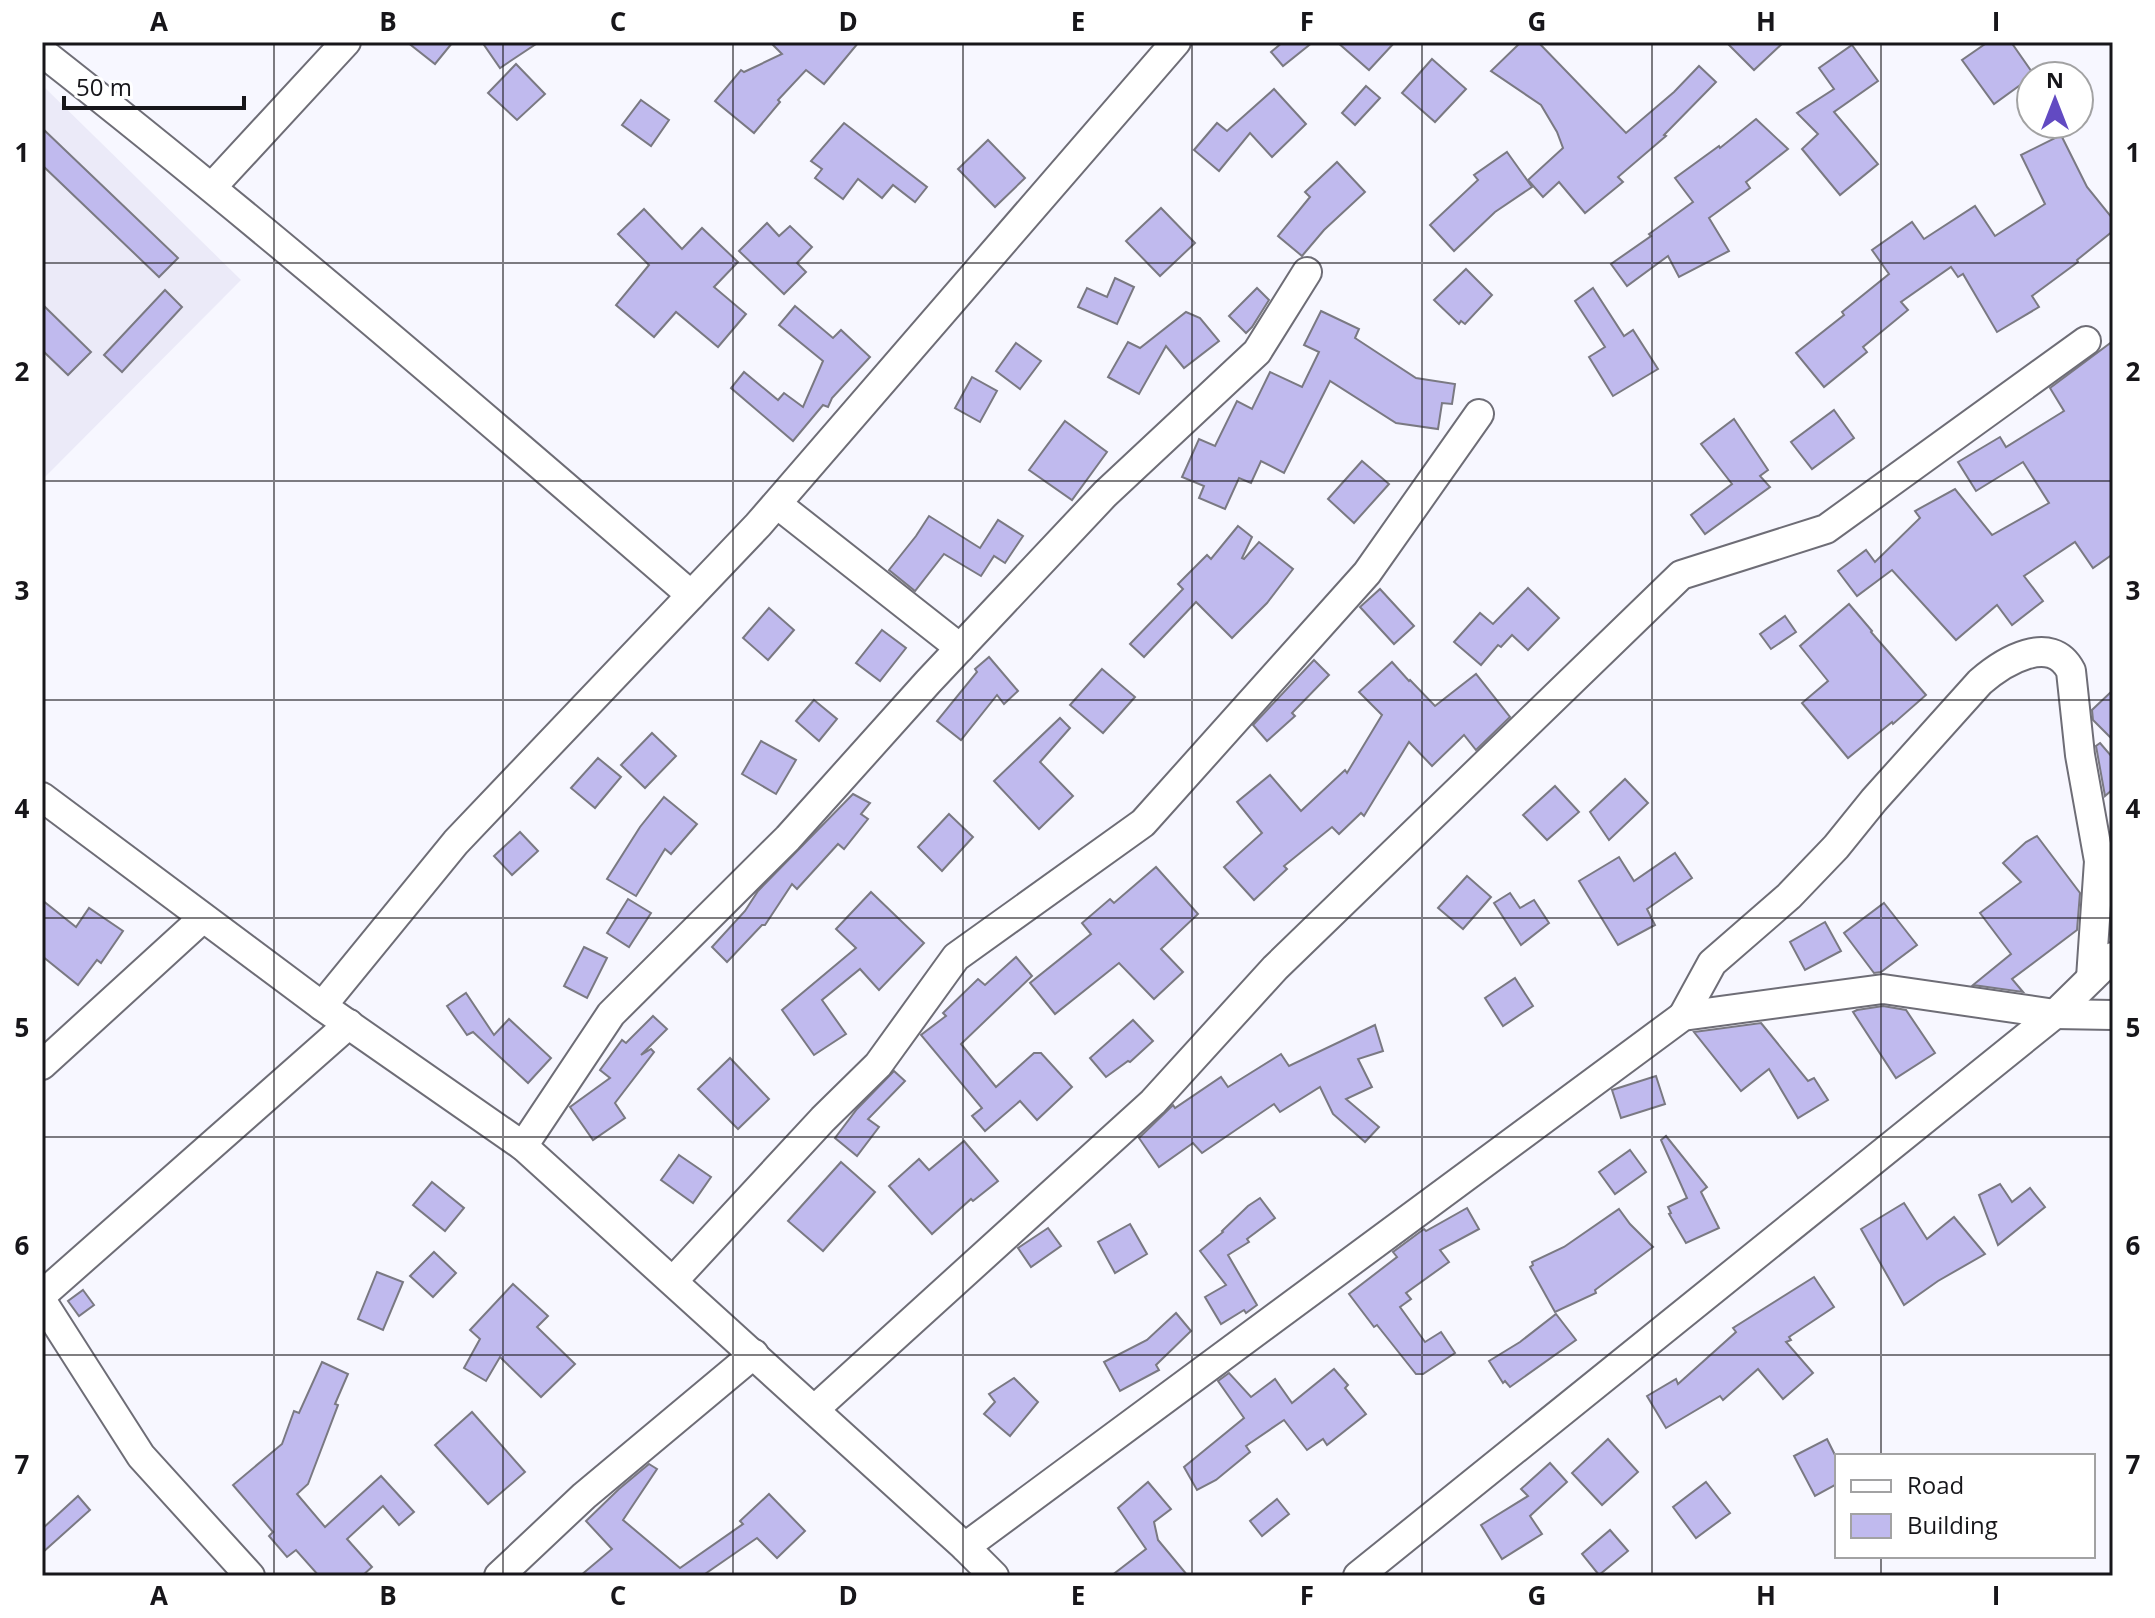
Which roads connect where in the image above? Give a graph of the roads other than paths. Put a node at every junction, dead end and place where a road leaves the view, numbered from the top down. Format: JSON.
{"nodes":[{"id":1,"x":346,"y":42,"type":"edge"},
{"id":2,"x":1176,"y":42,"type":"edge"},
{"id":3,"x":42,"y":52,"type":"edge"},
{"id":4,"x":212,"y":187,"type":"junction"},
{"id":5,"x":1307,"y":272,"type":"dead end"},
{"id":6,"x":2086,"y":341,"type":"dead end"},
{"id":7,"x":1479,"y":414,"type":"dead end"},
{"id":8,"x":777,"y":504,"type":"junction"},
{"id":9,"x":691,"y":595,"type":"junction"},
{"id":10,"x":960,"y":648,"type":"junction"},
{"id":11,"x":42,"y":797,"type":"edge"},
{"id":12,"x":203,"y":918,"type":"junction"},
{"id":13,"x":2113,"y":957,"type":"edge"},
{"id":14,"x":2091,"y":978,"type":"junction"},
{"id":15,"x":322,"y":1006,"type":"junction"},
{"id":16,"x":2055,"y":1014,"type":"junction"},
{"id":17,"x":2113,"y":1015,"type":"edge"},
{"id":18,"x":1683,"y":1016,"type":"junction"},
{"id":19,"x":349,"y":1024,"type":"junction"},
{"id":20,"x":42,"y":1065,"type":"edge"},
{"id":21,"x":523,"y":1146,"type":"junction"},
{"id":22,"x":674,"y":1280,"type":"junction"},
{"id":23,"x":42,"y":1295,"type":"edge"},
{"id":24,"x":42,"y":1301,"type":"edge"},
{"id":25,"x":754,"y":1354,"type":"junction"},
{"id":26,"x":815,"y":1409,"type":"junction"},
{"id":27,"x":965,"y":1547,"type":"junction"},
{"id":28,"x":250,"y":1576,"type":"edge"},
{"id":29,"x":499,"y":1576,"type":"edge"},
{"id":30,"x":994,"y":1576,"type":"edge"},
{"id":31,"x":1358,"y":1576,"type":"edge"}],
"edges":[{"from":1,"to":4,"type":"street"},
{"from":2,"to":8,"type":"street"},
{"from":3,"to":4,"type":"street"},
{"from":4,"to":9,"type":"street"},
{"from":5,"to":10,"type":"street"},
{"from":6,"to":26,"type":"street"},
{"from":7,"to":22,"type":"street"},
{"from":8,"to":9,"type":"street"},
{"from":8,"to":10,"type":"street"},
{"from":9,"to":15,"type":"street"},
{"from":10,"to":21,"type":"street"},
{"from":11,"to":12,"type":"street"},
{"from":12,"to":15,"type":"street"},
{"from":12,"to":20,"type":"street"},
{"from":13,"to":14,"type":"street"},
{"from":14,"to":16,"type":"street"},
{"from":14,"to":18,"type":"street"},
{"from":15,"to":19,"type":"street"},
{"from":16,"to":17,"type":"street"},
{"from":16,"to":18,"type":"street"},
{"from":16,"to":31,"type":"street"},
{"from":18,"to":27,"type":"street"},
{"from":19,"to":21,"type":"street"},
{"from":19,"to":23,"type":"street"},
{"from":21,"to":22,"type":"street"},
{"from":22,"to":25,"type":"street"},
{"from":24,"to":28,"type":"street"},
{"from":25,"to":26,"type":"street"},
{"from":25,"to":29,"type":"street"},
{"from":26,"to":27,"type":"street"},
{"from":27,"to":30,"type":"street"}]}
